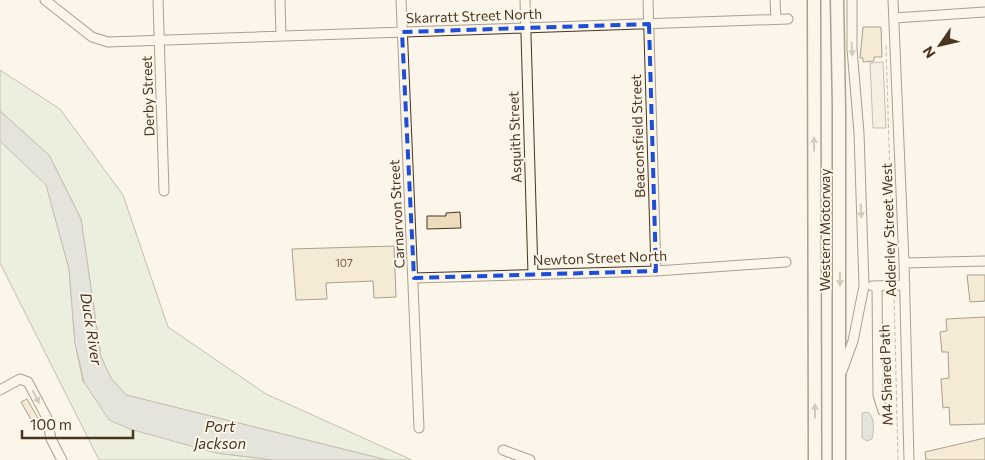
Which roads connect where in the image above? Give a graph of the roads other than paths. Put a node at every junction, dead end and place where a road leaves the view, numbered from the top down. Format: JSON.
{"nodes":[{"id":1,"x":44,"y":0,"type":"edge"},
{"id":2,"x":158,"y":0,"type":"edge"},
{"id":3,"x":280,"y":0,"type":"edge"},
{"id":4,"x":402,"y":0,"type":"edge"},
{"id":5,"x":525,"y":0,"type":"edge"},
{"id":6,"x":648,"y":0,"type":"edge"},
{"id":7,"x":775,"y":0,"type":"edge"},
{"id":8,"x":814,"y":0,"type":"edge"},
{"id":9,"x":837,"y":0,"type":"edge"},
{"id":10,"x":852,"y":0,"type":"edge"},
{"id":11,"x":893,"y":0,"type":"edge"},
{"id":12,"x":985,"y":12,"type":"edge"},
{"id":13,"x":894,"y":18,"type":"junction"},
{"id":14,"x":776,"y":19,"type":"junction"},
{"id":15,"x":788,"y":19,"type":"dead end"},
{"id":16,"x":649,"y":24,"type":"junction"},
{"id":17,"x":526,"y":28,"type":"junction"},
{"id":18,"x":402,"y":32,"type":"junction"},
{"id":19,"x":281,"y":36,"type":"junction"},
{"id":20,"x":160,"y":40,"type":"junction"},
{"id":21,"x":164,"y":191,"type":"dead end"},
{"id":22,"x":985,"y":260,"type":"edge"},
{"id":23,"x":786,"y":262,"type":"dead end"},
{"id":24,"x":904,"y":264,"type":"junction"},
{"id":25,"x":656,"y":271,"type":"junction"},
{"id":26,"x":533,"y":274,"type":"junction"},
{"id":27,"x":414,"y":278,"type":"junction"},
{"id":28,"x":905,"y":285,"type":"junction"},
{"id":29,"x":864,"y":286,"type":"junction"},
{"id":30,"x":877,"y":286,"type":"junction"},
{"id":31,"x":840,"y":375,"type":"junction"},
{"id":32,"x":0,"y":390,"type":"edge"},
{"id":33,"x":882,"y":410,"type":"dead end"},
{"id":34,"x":419,"y":428,"type":"dead end"},
{"id":35,"x":503,"y":450,"type":"dead end"},
{"id":36,"x":62,"y":460,"type":"edge"},
{"id":37,"x":530,"y":460,"type":"edge"},
{"id":38,"x":815,"y":460,"type":"edge"},
{"id":39,"x":839,"y":460,"type":"edge"},
{"id":40,"x":909,"y":460,"type":"edge"}],
"edges":[{"from":1,"to":20,"type":"street","name":"Skarratt Street North"},
{"from":2,"to":20,"type":"street","name":"Derby Street"},
{"from":3,"to":19,"type":"street"},
{"from":4,"to":18,"type":"street","name":"Carnarvon Street"},
{"from":5,"to":17,"type":"street","name":"Asquith Street"},
{"from":6,"to":16,"type":"street","name":"Beaconsfield Street"},
{"from":7,"to":14,"type":"street"},
{"from":38,"to":8,"type":"highway","name":"Western Motorway","one_way":true},
{"from":9,"to":31,"type":"highway","name":"Western Motorway","one_way":true},
{"from":10,"to":29,"type":"street","one_way":true},
{"from":11,"to":13,"type":"street","name":"Adderley Street West"},
{"from":12,"to":13,"type":"street"},
{"from":13,"to":24,"type":"street","name":"Adderley Street West"},
{"from":14,"to":15,"type":"street","name":"Skarratt Street North"},
{"from":14,"to":16,"type":"street","name":"Skarratt Street North"},
{"from":16,"to":17,"type":"street","name":"Skarratt Street North"},
{"from":16,"to":25,"type":"street","name":"Beaconsfield Street"},
{"from":17,"to":18,"type":"street","name":"Skarratt Street North"},
{"from":17,"to":26,"type":"street","name":"Asquith Street"},
{"from":18,"to":19,"type":"street","name":"Skarratt Street North"},
{"from":18,"to":27,"type":"street","name":"Carnarvon Street"},
{"from":19,"to":20,"type":"street","name":"Skarratt Street North"},
{"from":20,"to":21,"type":"street","name":"Derby Street"},
{"from":22,"to":24,"type":"street"},
{"from":23,"to":25,"type":"street","name":"Newton Street North"},
{"from":24,"to":28,"type":"street","name":"Adderley Street West"},
{"from":25,"to":26,"type":"street","name":"Newton Street North"},
{"from":26,"to":27,"type":"street","name":"Newton Street North"},
{"from":27,"to":34,"type":"street","name":"Carnarvon Street"},
{"from":28,"to":30,"type":"street"},
{"from":28,"to":40,"type":"street","name":"Adderley Street West"},
{"from":29,"to":30,"type":"street"},
{"from":29,"to":31,"type":"street"},
{"from":30,"to":33,"type":"street"},
{"from":31,"to":39,"type":"highway","name":"Western Motorway"},
{"from":32,"to":36,"type":"street","one_way":true},
{"from":35,"to":37,"type":"street"}]}
